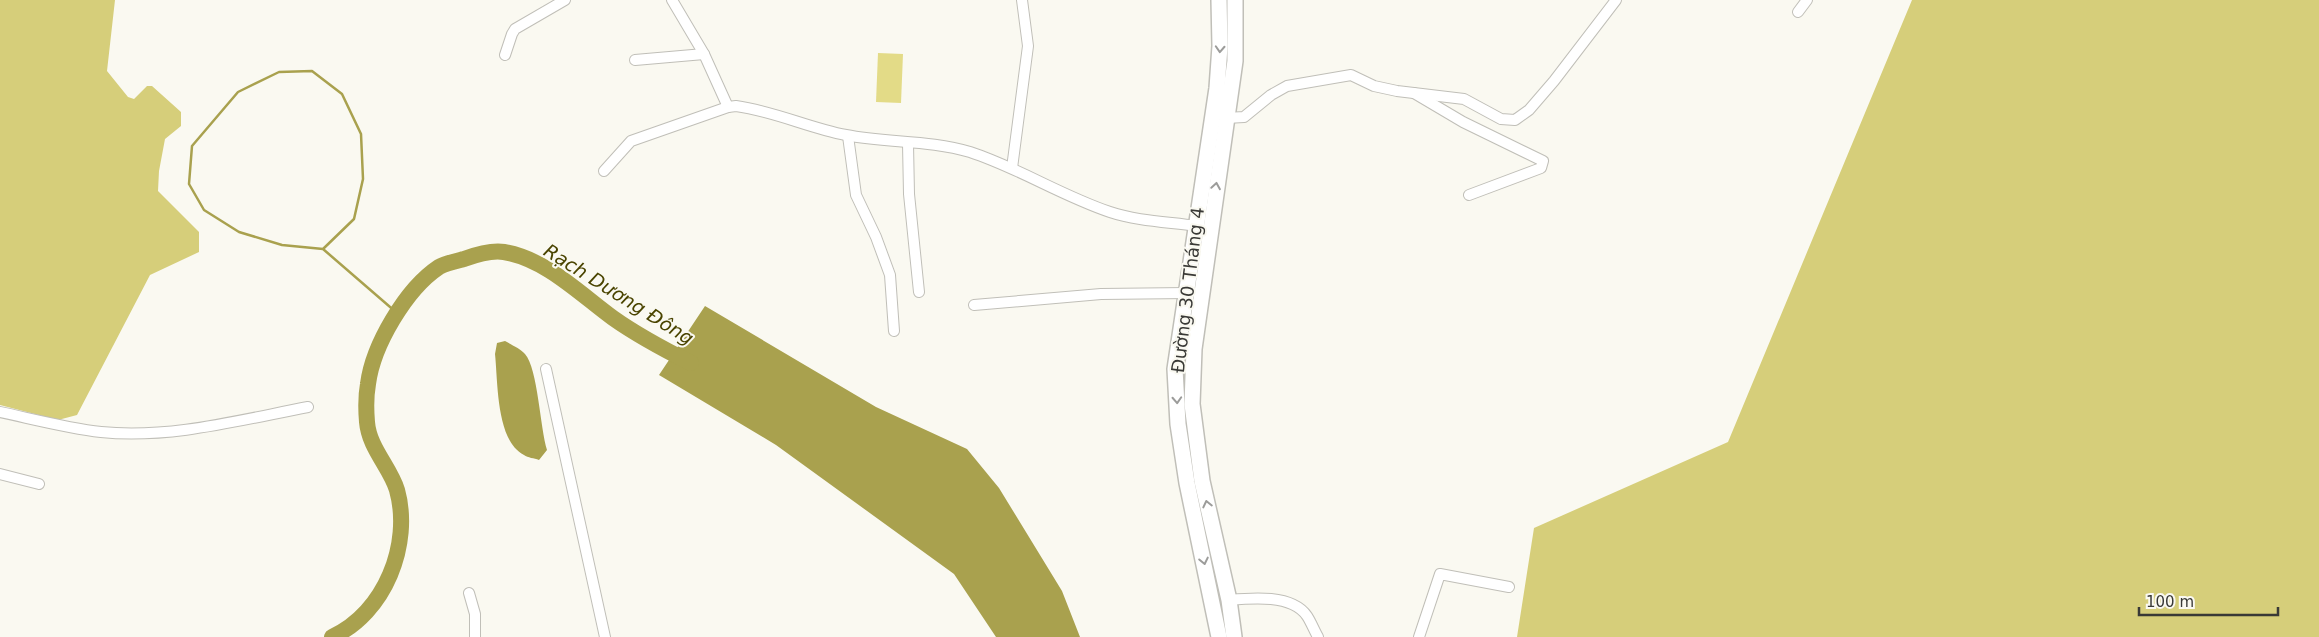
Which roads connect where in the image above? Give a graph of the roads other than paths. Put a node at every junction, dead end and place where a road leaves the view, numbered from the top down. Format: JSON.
{"nodes":[{"id":1,"x":566,"y":0,"type":"edge"},
{"id":2,"x":672,"y":0,"type":"edge"},
{"id":3,"x":1022,"y":0,"type":"edge"},
{"id":4,"x":1219,"y":0,"type":"edge"},
{"id":5,"x":1235,"y":0,"type":"edge"},
{"id":6,"x":1616,"y":0,"type":"edge"},
{"id":7,"x":1807,"y":0,"type":"edge"},
{"id":8,"x":1798,"y":12,"type":"dead end"},
{"id":9,"x":704,"y":54,"type":"junction"},
{"id":10,"x":505,"y":55,"type":"dead end"},
{"id":11,"x":635,"y":60,"type":"dead end"},
{"id":12,"x":1412,"y":92,"type":"junction"},
{"id":13,"x":728,"y":107,"type":"junction"},
{"id":14,"x":1226,"y":118,"type":"junction"},
{"id":15,"x":848,"y":136,"type":"junction"},
{"id":16,"x":908,"y":144,"type":"junction"},
{"id":17,"x":1012,"y":168,"type":"junction"},
{"id":18,"x":604,"y":171,"type":"dead end"},
{"id":19,"x":1469,"y":195,"type":"dead end"},
{"id":20,"x":1203,"y":227,"type":"junction"},
{"id":21,"x":919,"y":292,"type":"dead end"},
{"id":22,"x":1187,"y":293,"type":"junction"},
{"id":23,"x":974,"y":305,"type":"dead end"},
{"id":24,"x":894,"y":331,"type":"dead end"},
{"id":25,"x":546,"y":369,"type":"dead end"},
{"id":26,"x":308,"y":407,"type":"dead end"},
{"id":27,"x":0,"y":412,"type":"edge"},
{"id":28,"x":0,"y":474,"type":"edge"},
{"id":29,"x":1194,"y":482,"type":"junction"},
{"id":30,"x":38,"y":484,"type":"dead end"},
{"id":31,"x":1509,"y":587,"type":"dead end"},
{"id":32,"x":469,"y":593,"type":"dead end"},
{"id":33,"x":1228,"y":600,"type":"junction"},
{"id":34,"x":475,"y":637,"type":"edge"},
{"id":35,"x":605,"y":637,"type":"edge"},
{"id":36,"x":1219,"y":637,"type":"edge"},
{"id":37,"x":1234,"y":637,"type":"edge"},
{"id":38,"x":1318,"y":637,"type":"edge"},
{"id":39,"x":1420,"y":637,"type":"edge"}],
"edges":[{"from":1,"to":10,"type":"street"},
{"from":2,"to":9,"type":"street"},
{"from":3,"to":17,"type":"street"},
{"from":4,"to":20,"type":"main road","name":"Đường 30 Tháng 4","one_way":true},
{"from":5,"to":14,"type":"main road","name":"Đường 30 Tháng 4"},
{"from":6,"to":12,"type":"street"},
{"from":7,"to":8,"type":"street"},
{"from":9,"to":11,"type":"street"},
{"from":9,"to":13,"type":"street"},
{"from":12,"to":14,"type":"street"},
{"from":12,"to":19,"type":"street"},
{"from":13,"to":15,"type":"street"},
{"from":13,"to":18,"type":"street"},
{"from":20,"to":14,"type":"main road","name":"Đường 30 Tháng 4","one_way":true},
{"from":15,"to":16,"type":"street"},
{"from":15,"to":24,"type":"street"},
{"from":16,"to":17,"type":"street"},
{"from":16,"to":21,"type":"street"},
{"from":17,"to":20,"type":"street"},
{"from":20,"to":22,"type":"main road","name":"Đường 30 Tháng 4"},
{"from":20,"to":29,"type":"main road","name":"Đường 30 Tháng 4"},
{"from":22,"to":23,"type":"street"},
{"from":22,"to":29,"type":"main road","name":"Đường 30 Tháng 4","one_way":true},
{"from":25,"to":35,"type":"street"},
{"from":26,"to":27,"type":"street"},
{"from":28,"to":30,"type":"street"},
{"from":33,"to":29,"type":"main road","name":"Đường 30 Tháng 4","one_way":true},
{"from":29,"to":36,"type":"main road","name":"Đường 30 Tháng 4","one_way":true},
{"from":31,"to":39,"type":"street"},
{"from":32,"to":34,"type":"street"},
{"from":33,"to":37,"type":"main road","name":"Đường 30 Tháng 4"},
{"from":33,"to":38,"type":"street"}]}
